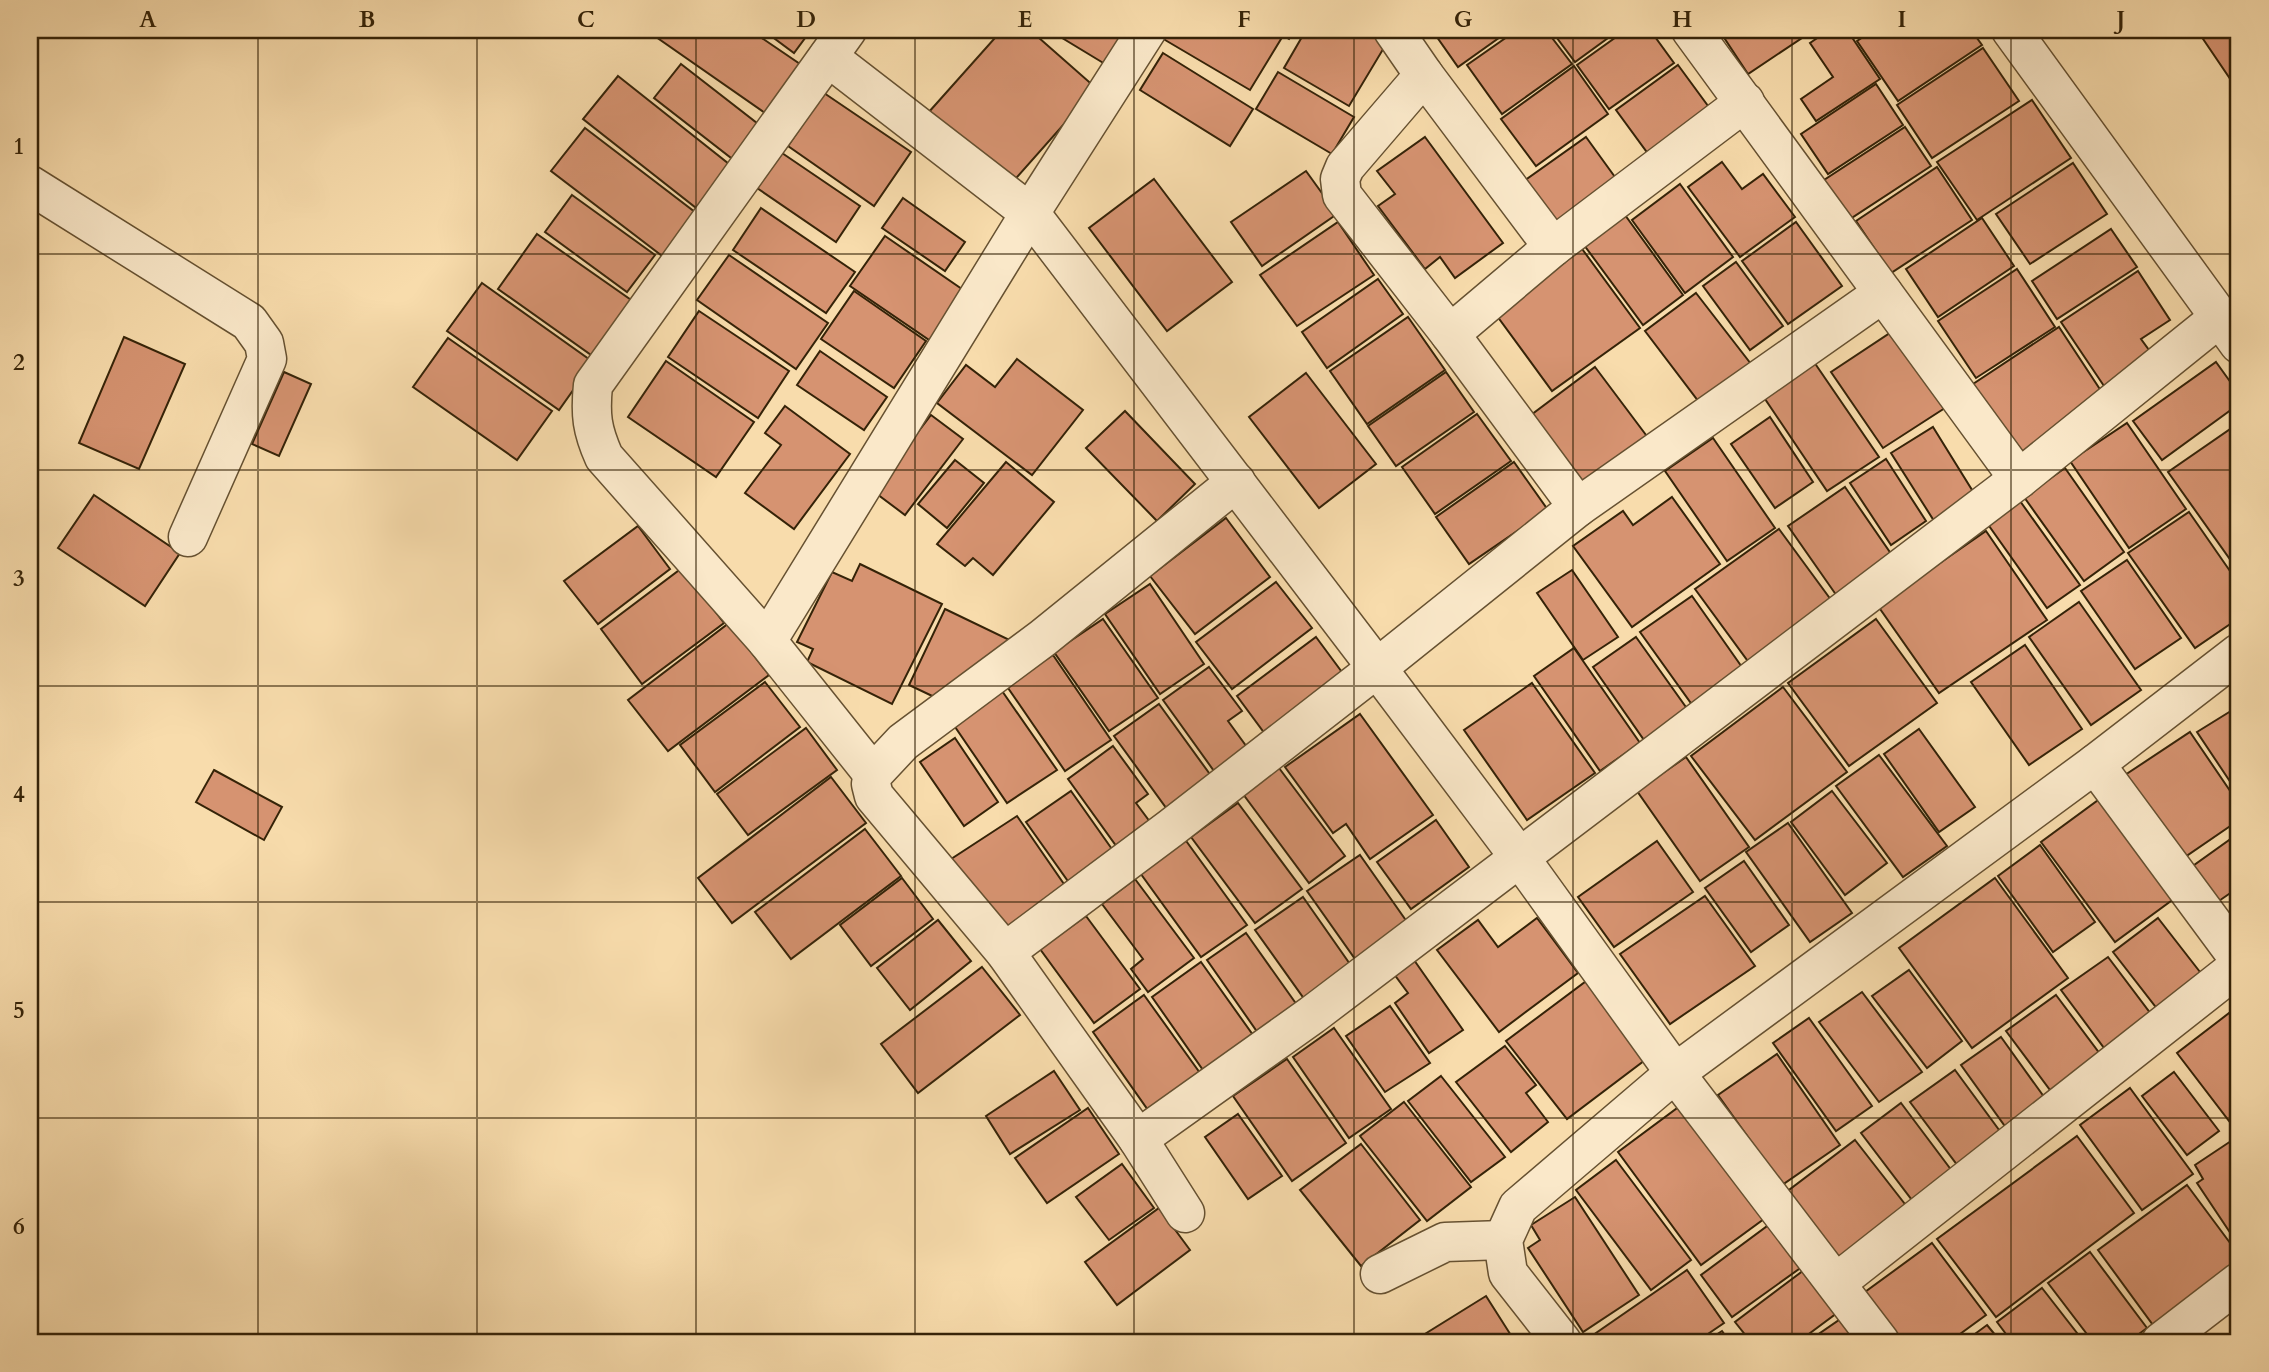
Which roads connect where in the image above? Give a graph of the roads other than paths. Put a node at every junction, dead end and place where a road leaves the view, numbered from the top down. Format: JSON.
{"nodes":[{"id":1,"x":1147,"y":30,"type":"edge"},
{"id":2,"x":1393,"y":30,"type":"edge"},
{"id":3,"x":1691,"y":30,"type":"edge"},
{"id":4,"x":2011,"y":30,"type":"edge"},
{"id":5,"x":837,"y":43,"type":"edge"},
{"id":6,"x":1424,"y":75,"type":"junction"},
{"id":7,"x":1745,"y":102,"type":"junction"},
{"id":8,"x":30,"y":185,"type":"edge"},
{"id":9,"x":1030,"y":213,"type":"junction"},
{"id":10,"x":1553,"y":247,"type":"junction"},
{"id":11,"x":1883,"y":293,"type":"junction"},
{"id":12,"x":2230,"y":331,"type":"edge"},
{"id":13,"x":1450,"y":334,"type":"junction"},
{"id":14,"x":2019,"y":479,"type":"junction"},
{"id":15,"x":1236,"y":482,"type":"junction"},
{"id":16,"x":1578,"y":507,"type":"junction"},
{"id":17,"x":188,"y":537,"type":"dead end"},
{"id":18,"x":767,"y":640,"type":"junction"},
{"id":19,"x":2239,"y":653,"type":"edge"},
{"id":20,"x":1377,"y":668,"type":"junction"},
{"id":21,"x":2095,"y":764,"type":"junction"},
{"id":22,"x":873,"y":774,"type":"junction"},
{"id":23,"x":1520,"y":858,"type":"junction"},
{"id":24,"x":1005,"y":953,"type":"junction"},
{"id":25,"x":2239,"y":959,"type":"edge"},
{"id":26,"x":2239,"y":966,"type":"edge"},
{"id":27,"x":1675,"y":1073,"type":"junction"},
{"id":28,"x":1138,"y":1139,"type":"junction"},
{"id":29,"x":1185,"y":1213,"type":"dead end"},
{"id":30,"x":1503,"y":1240,"type":"junction"},
{"id":31,"x":1380,"y":1274,"type":"dead end"},
{"id":32,"x":2239,"y":1282,"type":"edge"},
{"id":33,"x":1836,"y":1283,"type":"junction"},
{"id":34,"x":2164,"y":1341,"type":"edge"},
{"id":35,"x":1562,"y":1342,"type":"edge"},
{"id":36,"x":1880,"y":1342,"type":"edge"}],
"edges":[{"from":1,"to":9,"type":"street"},
{"from":2,"to":6,"type":"street"},
{"from":3,"to":7,"type":"street"},
{"from":4,"to":12,"type":"street"},
{"from":5,"to":9,"type":"street"},
{"from":5,"to":18,"type":"street"},
{"from":6,"to":10,"type":"street"},
{"from":6,"to":13,"type":"street"},
{"from":7,"to":10,"type":"street"},
{"from":7,"to":11,"type":"street"},
{"from":8,"to":17,"type":"street"},
{"from":9,"to":15,"type":"street"},
{"from":9,"to":18,"type":"street"},
{"from":10,"to":13,"type":"street"},
{"from":11,"to":14,"type":"street"},
{"from":11,"to":16,"type":"street"},
{"from":12,"to":14,"type":"street"},
{"from":13,"to":16,"type":"street"},
{"from":14,"to":23,"type":"street"},
{"from":15,"to":20,"type":"street"},
{"from":15,"to":22,"type":"street"},
{"from":16,"to":20,"type":"street"},
{"from":18,"to":22,"type":"street"},
{"from":19,"to":21,"type":"street"},
{"from":20,"to":23,"type":"street"},
{"from":20,"to":24,"type":"street"},
{"from":21,"to":25,"type":"street"},
{"from":21,"to":27,"type":"street"},
{"from":22,"to":24,"type":"street"},
{"from":23,"to":27,"type":"street"},
{"from":23,"to":28,"type":"street"},
{"from":24,"to":28,"type":"street"},
{"from":26,"to":33,"type":"street"},
{"from":27,"to":30,"type":"street"},
{"from":27,"to":33,"type":"street"},
{"from":28,"to":29,"type":"street"},
{"from":30,"to":31,"type":"street"},
{"from":30,"to":35,"type":"street"},
{"from":32,"to":34,"type":"street"},
{"from":33,"to":36,"type":"street"}]}
